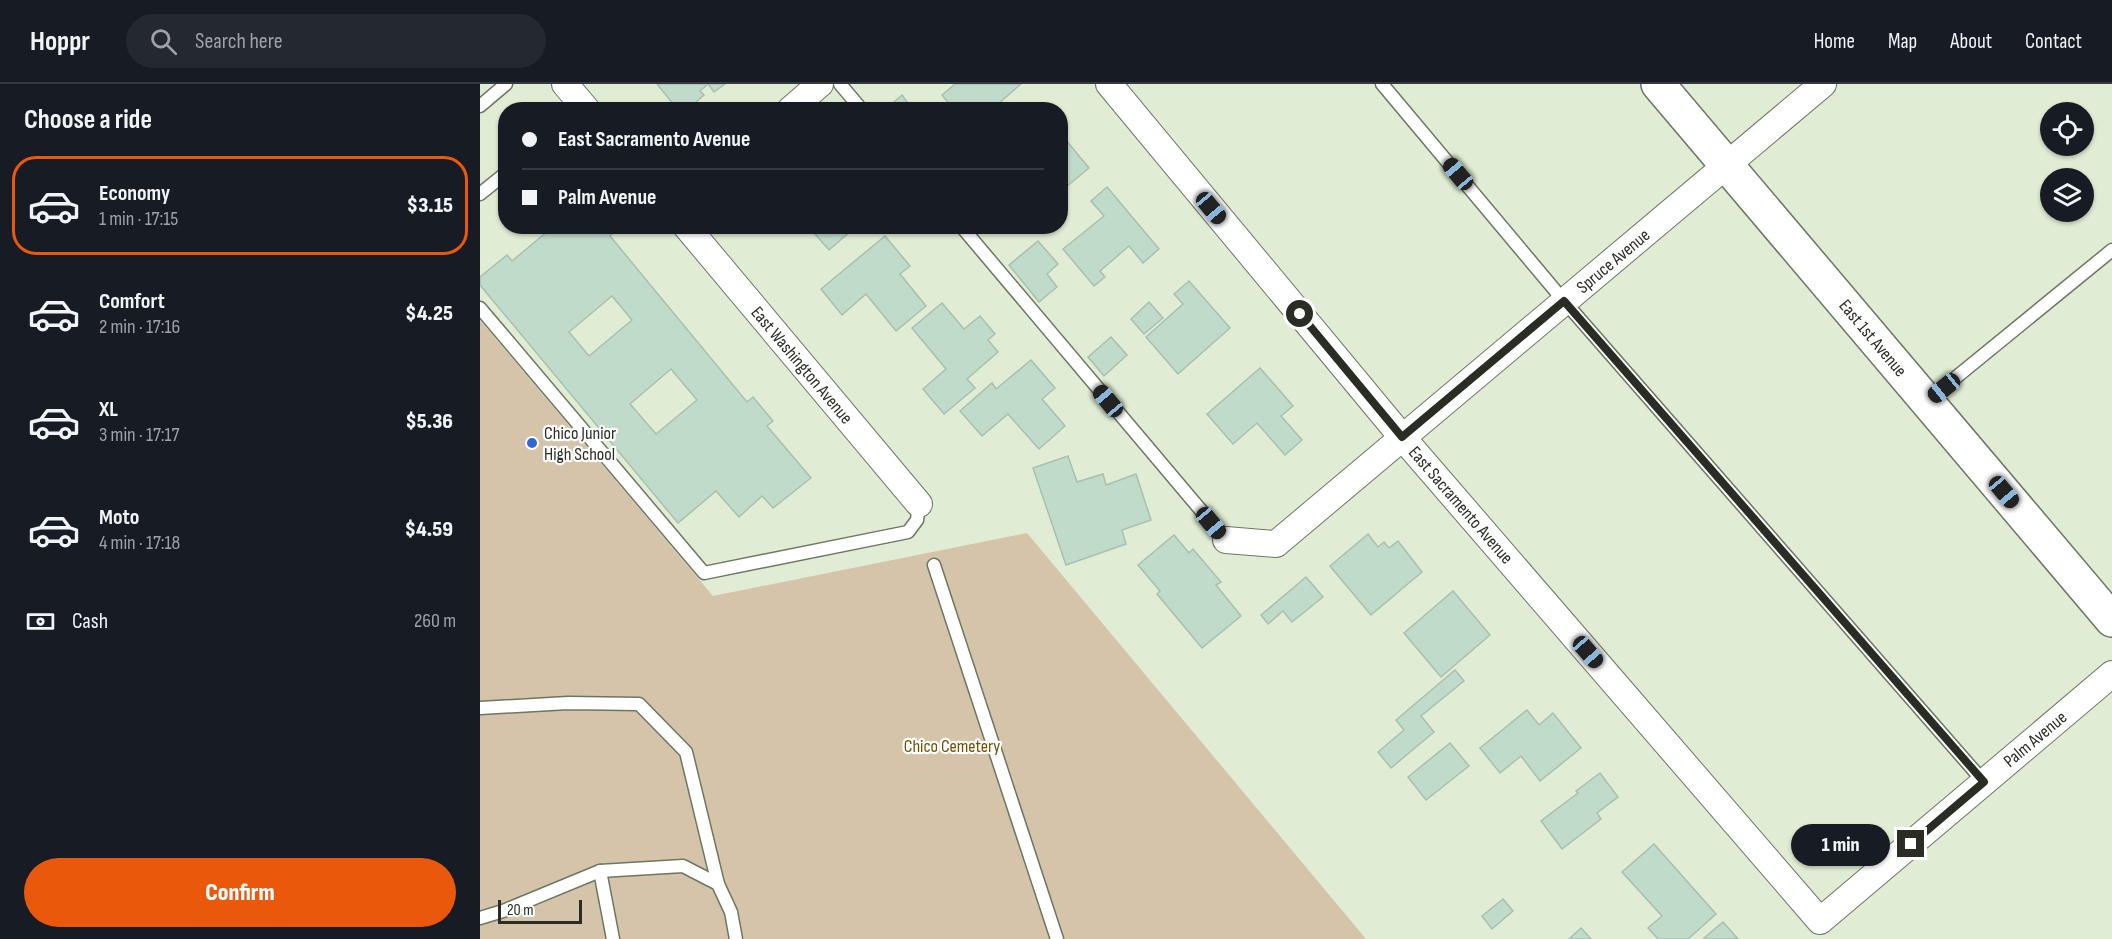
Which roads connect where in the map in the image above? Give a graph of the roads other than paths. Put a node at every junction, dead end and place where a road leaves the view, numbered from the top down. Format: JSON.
{"nodes":[{"id":1,"x":506,"y":84,"type":"edge"},
{"id":2,"x":565,"y":84,"type":"edge"},
{"id":3,"x":820,"y":84,"type":"edge"},
{"id":4,"x":840,"y":84,"type":"edge"},
{"id":5,"x":1108,"y":84,"type":"edge"},
{"id":6,"x":1382,"y":84,"type":"edge"},
{"id":7,"x":1658,"y":84,"type":"edge"},
{"id":8,"x":1823,"y":84,"type":"edge"},
{"id":9,"x":579,"y":102,"type":"edge"},
{"id":10,"x":799,"y":102,"type":"edge"},
{"id":11,"x":855,"y":102,"type":"edge"},
{"id":12,"x":480,"y":106,"type":"edge"},
{"id":13,"x":1727,"y":165,"type":"junction"},
{"id":14,"x":498,"y":179,"type":"edge"},
{"id":15,"x":480,"y":194,"type":"edge"},
{"id":16,"x":693,"y":234,"type":"edge"},
{"id":17,"x":968,"y":234,"type":"edge"},
{"id":18,"x":2112,"y":250,"type":"edge"},
{"id":19,"x":1564,"y":301,"type":"junction"},
{"id":20,"x":480,"y":308,"type":"edge"},
{"id":21,"x":1927,"y":401,"type":"junction"},
{"id":22,"x":1402,"y":437,"type":"junction"},
{"id":23,"x":919,"y":504,"type":"joint"},
{"id":24,"x":1226,"y":540,"type":"joint"},
{"id":25,"x":934,"y":565,"type":"dead end"},
{"id":26,"x":2112,"y":620,"type":"edge"},
{"id":27,"x":2112,"y":674,"type":"edge"},
{"id":28,"x":480,"y":708,"type":"edge"},
{"id":29,"x":1984,"y":782,"type":"junction"},
{"id":30,"x":600,"y":871,"type":"junction"},
{"id":31,"x":718,"y":884,"type":"junction"},
{"id":32,"x":480,"y":918,"type":"edge"},
{"id":33,"x":1820,"y":921,"type":"joint"},
{"id":34,"x":613,"y":939,"type":"edge"},
{"id":35,"x":736,"y":939,"type":"edge"},
{"id":36,"x":1057,"y":939,"type":"edge"}],
"edges":[{"from":1,"to":12,"type":"lane"},
{"from":2,"to":9,"type":"street"},
{"from":3,"to":10,"type":"street"},
{"from":4,"to":11,"type":"lane"},
{"from":5,"to":22,"type":"street","name":"East Sacramento Avenue"},
{"from":6,"to":19,"type":"lane"},
{"from":7,"to":13,"type":"street","name":"East 1st Avenue"},
{"from":8,"to":13,"type":"street","name":"Spruce Avenue"},
{"from":13,"to":19,"type":"street","name":"Spruce Avenue"},
{"from":13,"to":21,"type":"street","name":"East 1st Avenue"},
{"from":14,"to":15,"type":"lane"},
{"from":16,"to":23,"type":"street","name":"East Washington Avenue"},
{"from":17,"to":24,"type":"lane"},
{"from":18,"to":21,"type":"lane"},
{"from":19,"to":22,"type":"street","name":"Spruce Avenue"},
{"from":19,"to":29,"type":"lane"},
{"from":20,"to":23,"type":"lane"},
{"from":21,"to":26,"type":"street","name":"East 1st Avenue"},
{"from":22,"to":24,"type":"street","name":"Spruce Avenue"},
{"from":22,"to":33,"type":"street","name":"East Sacramento Avenue"},
{"from":25,"to":36,"type":"lane"},
{"from":27,"to":29,"type":"street","name":"Palm Avenue"},
{"from":28,"to":31,"type":"lane"},
{"from":29,"to":33,"type":"street","name":"Palm Avenue"},
{"from":30,"to":31,"type":"lane"},
{"from":30,"to":32,"type":"lane"},
{"from":30,"to":34,"type":"lane"},
{"from":31,"to":35,"type":"lane"}]}
